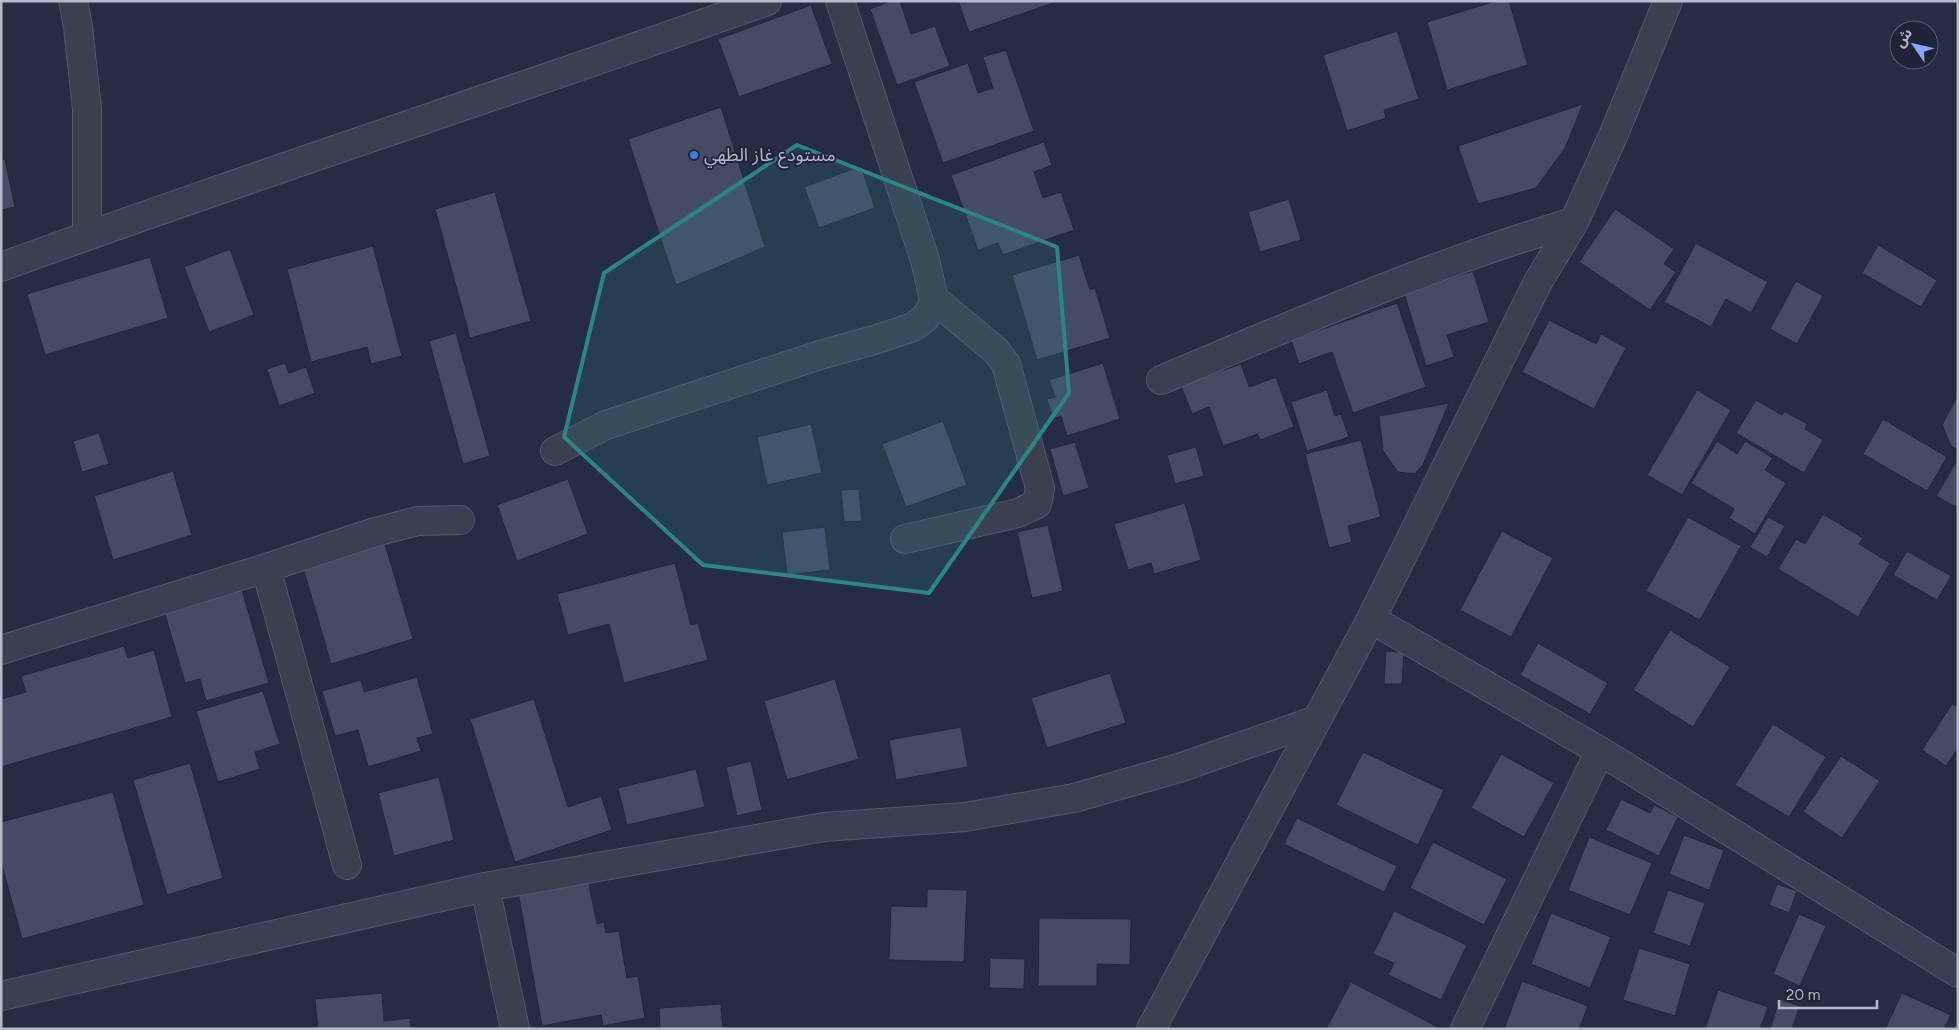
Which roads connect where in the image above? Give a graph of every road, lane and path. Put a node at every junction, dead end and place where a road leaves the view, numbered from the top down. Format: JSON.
{"nodes":[{"id":1,"x":73,"y":1,"type":"edge"},
{"id":2,"x":767,"y":1,"type":"edge"},
{"id":3,"x":840,"y":1,"type":"edge"},
{"id":4,"x":1668,"y":1,"type":"edge"},
{"id":5,"x":1574,"y":222,"type":"junction"},
{"id":6,"x":87,"y":236,"type":"junction"},
{"id":7,"x":1,"y":267,"type":"edge"},
{"id":8,"x":934,"y":299,"type":"junction"},
{"id":9,"x":1161,"y":380,"type":"dead end"},
{"id":10,"x":555,"y":451,"type":"dead end"},
{"id":11,"x":460,"y":520,"type":"dead end"},
{"id":12,"x":905,"y":539,"type":"dead end"},
{"id":13,"x":266,"y":568,"type":"junction"},
{"id":14,"x":1371,"y":619,"type":"junction"},
{"id":15,"x":1,"y":650,"type":"edge"},
{"id":16,"x":1317,"y":720,"type":"junction"},
{"id":17,"x":1600,"y":751,"type":"junction"},
{"id":18,"x":347,"y":865,"type":"dead end"},
{"id":19,"x":485,"y":887,"type":"junction"},
{"id":20,"x":1958,"y":974,"type":"edge"},
{"id":21,"x":1,"y":996,"type":"edge"},
{"id":22,"x":514,"y":1029,"type":"edge"},
{"id":23,"x":1151,"y":1029,"type":"edge"},
{"id":24,"x":1465,"y":1029,"type":"edge"}],
"edges":[{"from":1,"to":6,"type":"street"},
{"from":2,"to":6,"type":"street"},
{"from":3,"to":8,"type":"street"},
{"from":4,"to":5,"type":"street"},
{"from":5,"to":9,"type":"street"},
{"from":5,"to":14,"type":"street"},
{"from":6,"to":7,"type":"street"},
{"from":8,"to":10,"type":"street"},
{"from":8,"to":12,"type":"street"},
{"from":11,"to":13,"type":"street"},
{"from":13,"to":15,"type":"street"},
{"from":13,"to":18,"type":"street"},
{"from":14,"to":16,"type":"street"},
{"from":14,"to":17,"type":"street"},
{"from":16,"to":19,"type":"street"},
{"from":16,"to":23,"type":"street"},
{"from":17,"to":20,"type":"street"},
{"from":17,"to":24,"type":"street"},
{"from":19,"to":21,"type":"street"},
{"from":19,"to":22,"type":"street"}]}
